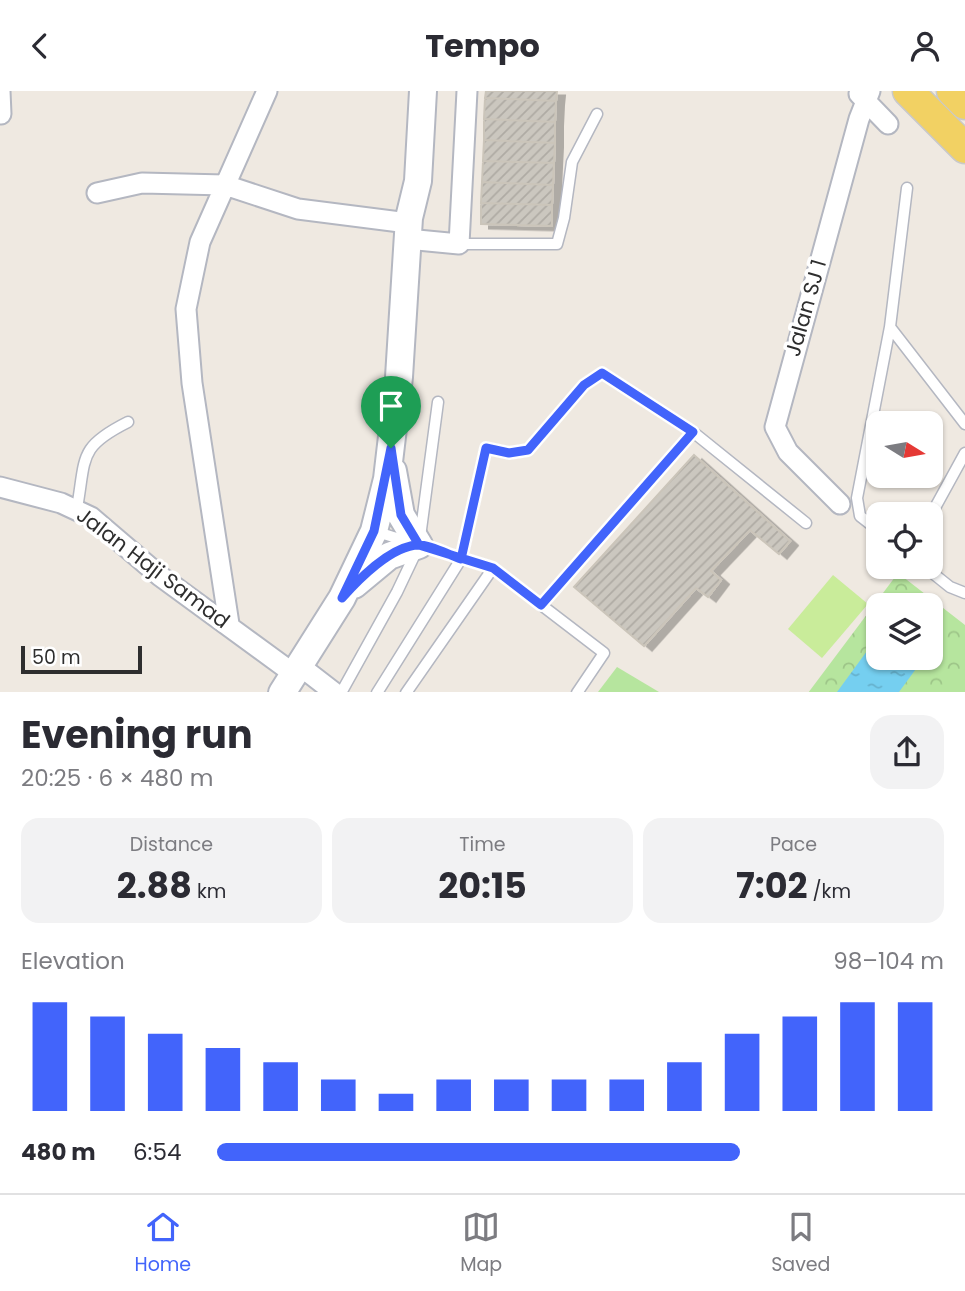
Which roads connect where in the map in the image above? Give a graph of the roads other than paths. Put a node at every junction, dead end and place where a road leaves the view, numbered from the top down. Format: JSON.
{"nodes":[{"id":1,"x":0,"y":91,"type":"edge"},
{"id":2,"x":267,"y":91,"type":"edge"},
{"id":3,"x":407,"y":91,"type":"edge"},
{"id":4,"x":423,"y":91,"type":"edge"},
{"id":5,"x":467,"y":91,"type":"edge"},
{"id":6,"x":908,"y":91,"type":"edge"},
{"id":7,"x":952,"y":91,"type":"edge"},
{"id":8,"x":866,"y":93,"type":"edge"},
{"id":9,"x":965,"y":104,"type":"edge"},
{"id":10,"x":1,"y":114,"type":"edge"},
{"id":11,"x":597,"y":114,"type":"dead end"},
{"id":12,"x":888,"y":124,"type":"dead end"},
{"id":13,"x":965,"y":148,"type":"edge"},
{"id":14,"x":225,"y":185,"type":"junction"},
{"id":15,"x":907,"y":188,"type":"dead end"},
{"id":16,"x":97,"y":193,"type":"dead end"},
{"id":17,"x":408,"y":227,"type":"junction"},
{"id":18,"x":459,"y":244,"type":"junction"},
{"id":19,"x":890,"y":327,"type":"junction"},
{"id":20,"x":438,"y":402,"type":"dead end"},
{"id":21,"x":128,"y":422,"type":"dead end"},
{"id":22,"x":965,"y":424,"type":"edge"},
{"id":23,"x":693,"y":432,"type":"junction"},
{"id":24,"x":391,"y":448,"type":"junction"},
{"id":25,"x":965,"y":453,"type":"edge"},
{"id":26,"x":0,"y":487,"type":"edge"},
{"id":27,"x":938,"y":502,"type":"edge"},
{"id":28,"x":840,"y":504,"type":"dead end"},
{"id":29,"x":77,"y":508,"type":"junction"},
{"id":30,"x":866,"y":521,"type":"edge"},
{"id":31,"x":807,"y":523,"type":"dead end"},
{"id":32,"x":374,"y":531,"type":"junction"},
{"id":33,"x":419,"y":545,"type":"junction"},
{"id":34,"x":461,"y":559,"type":"junction"},
{"id":35,"x":493,"y":568,"type":"junction"},
{"id":36,"x":940,"y":579,"type":"edge"},
{"id":37,"x":965,"y":593,"type":"edge"},
{"id":38,"x":342,"y":598,"type":"junction"},
{"id":39,"x":541,"y":605,"type":"junction"},
{"id":40,"x":229,"y":624,"type":"junction"},
{"id":41,"x":292,"y":678,"type":"edge"},
{"id":42,"x":335,"y":692,"type":"edge"},
{"id":43,"x":341,"y":692,"type":"edge"},
{"id":44,"x":377,"y":692,"type":"edge"},
{"id":45,"x":406,"y":692,"type":"edge"},
{"id":46,"x":577,"y":692,"type":"edge"}],
"edges":[{"from":1,"to":10,"type":"street"},
{"from":2,"to":14,"type":"street"},
{"from":3,"to":17,"type":"main road"},
{"from":4,"to":17,"type":"main road"},
{"from":5,"to":18,"type":"street"},
{"from":6,"to":13,"type":"main road"},
{"from":7,"to":9,"type":"main road"},
{"from":8,"to":12,"type":"street"},
{"from":8,"to":28,"type":"street","name":"Jalan SJ 1"},
{"from":11,"to":18,"type":"lane"},
{"from":14,"to":16,"type":"street"},
{"from":14,"to":17,"type":"street"},
{"from":14,"to":40,"type":"street"},
{"from":15,"to":19,"type":"lane"},
{"from":17,"to":18,"type":"street"},
{"from":17,"to":24,"type":"main road"},
{"from":19,"to":22,"type":"lane"},
{"from":19,"to":30,"type":"lane"},
{"from":20,"to":33,"type":"lane"},
{"from":21,"to":29,"type":"lane"},
{"from":23,"to":31,"type":"lane"},
{"from":23,"to":34,"type":"lane"},
{"from":23,"to":39,"type":"lane"},
{"from":24,"to":32,"type":"main road"},
{"from":24,"to":33,"type":"main road"},
{"from":25,"to":27,"type":"lane"},
{"from":26,"to":29,"type":"street","name":"Jalan Haji Samad"},
{"from":29,"to":40,"type":"street","name":"Jalan Haji Samad"},
{"from":32,"to":33,"type":"lane"},
{"from":32,"to":38,"type":"main road"},
{"from":33,"to":34,"type":"lane"},
{"from":33,"to":38,"type":"main road"},
{"from":33,"to":43,"type":"lane"},
{"from":34,"to":35,"type":"lane"},
{"from":34,"to":44,"type":"lane"},
{"from":35,"to":39,"type":"lane"},
{"from":35,"to":45,"type":"lane"},
{"from":36,"to":37,"type":"lane"},
{"from":38,"to":41,"type":"main road"},
{"from":39,"to":46,"type":"lane"},
{"from":40,"to":41,"type":"street","name":"Jalan Haji Samad"},
{"from":41,"to":42,"type":"street","name":"Jalan Haji Samad"}]}
